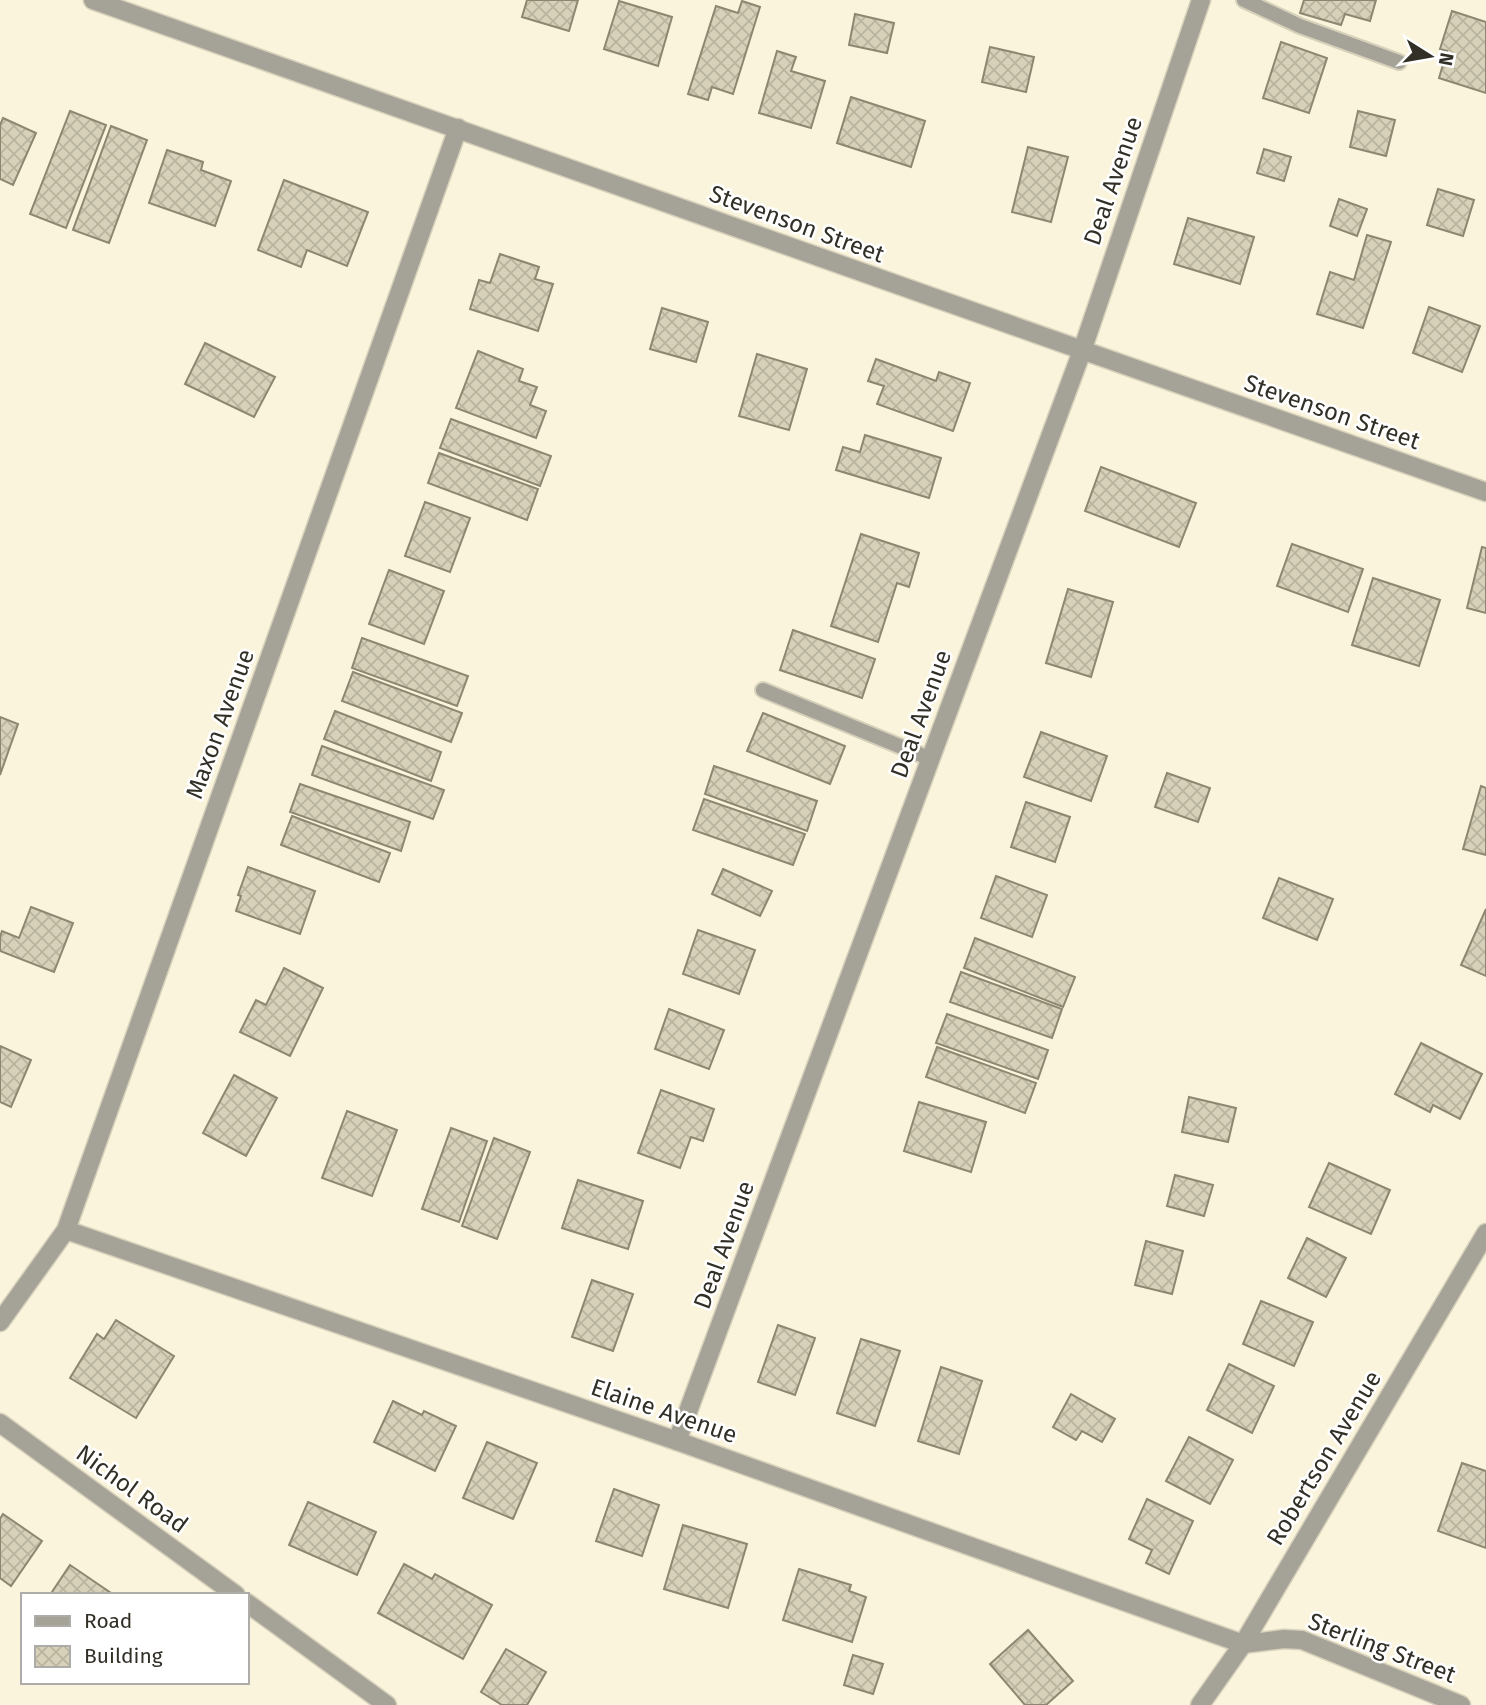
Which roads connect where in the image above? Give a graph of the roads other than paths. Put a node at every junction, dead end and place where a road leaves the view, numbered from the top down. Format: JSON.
{"nodes":[{"id":1,"x":93,"y":0,"type":"edge"},
{"id":2,"x":1201,"y":0,"type":"edge"},
{"id":3,"x":1244,"y":0,"type":"edge"},
{"id":4,"x":1399,"y":62,"type":"dead end"},
{"id":5,"x":458,"y":128,"type":"junction"},
{"id":6,"x":1082,"y":351,"type":"junction"},
{"id":7,"x":1486,"y":492,"type":"edge"},
{"id":8,"x":763,"y":690,"type":"dead end"},
{"id":9,"x":930,"y":759,"type":"junction"},
{"id":10,"x":66,"y":1230,"type":"junction"},
{"id":11,"x":1486,"y":1233,"type":"edge"},
{"id":12,"x":0,"y":1322,"type":"edge"},
{"id":13,"x":0,"y":1423,"type":"edge"},
{"id":14,"x":677,"y":1441,"type":"junction"},
{"id":15,"x":233,"y":1593,"type":"edge"},
{"id":16,"x":248,"y":1603,"type":"edge"},
{"id":17,"x":1243,"y":1644,"type":"junction"},
{"id":18,"x":387,"y":1705,"type":"edge"},
{"id":19,"x":1200,"y":1705,"type":"edge"},
{"id":20,"x":1461,"y":1705,"type":"edge"}],
"edges":[{"from":1,"to":5,"type":"street","name":"Stevenson Street"},
{"from":2,"to":6,"type":"street","name":"Deal Avenue"},
{"from":3,"to":4,"type":"lane"},
{"from":5,"to":6,"type":"street","name":"Stevenson Street"},
{"from":5,"to":10,"type":"street","name":"Maxon Avenue"},
{"from":6,"to":7,"type":"street","name":"Stevenson Street"},
{"from":6,"to":9,"type":"street","name":"Deal Avenue"},
{"from":8,"to":9,"type":"lane"},
{"from":9,"to":14,"type":"street","name":"Deal Avenue"},
{"from":10,"to":12,"type":"street","name":"Maxon Avenue"},
{"from":10,"to":14,"type":"street","name":"Elaine Avenue"},
{"from":11,"to":17,"type":"street","name":"Robertson Avenue"},
{"from":13,"to":15,"type":"street","name":"Nichol Road"},
{"from":14,"to":17,"type":"street","name":"Elaine Avenue"},
{"from":16,"to":18,"type":"street"},
{"from":17,"to":19,"type":"street","name":"Robertson Avenue"},
{"from":17,"to":20,"type":"street","name":"Sterling Street"}]}
